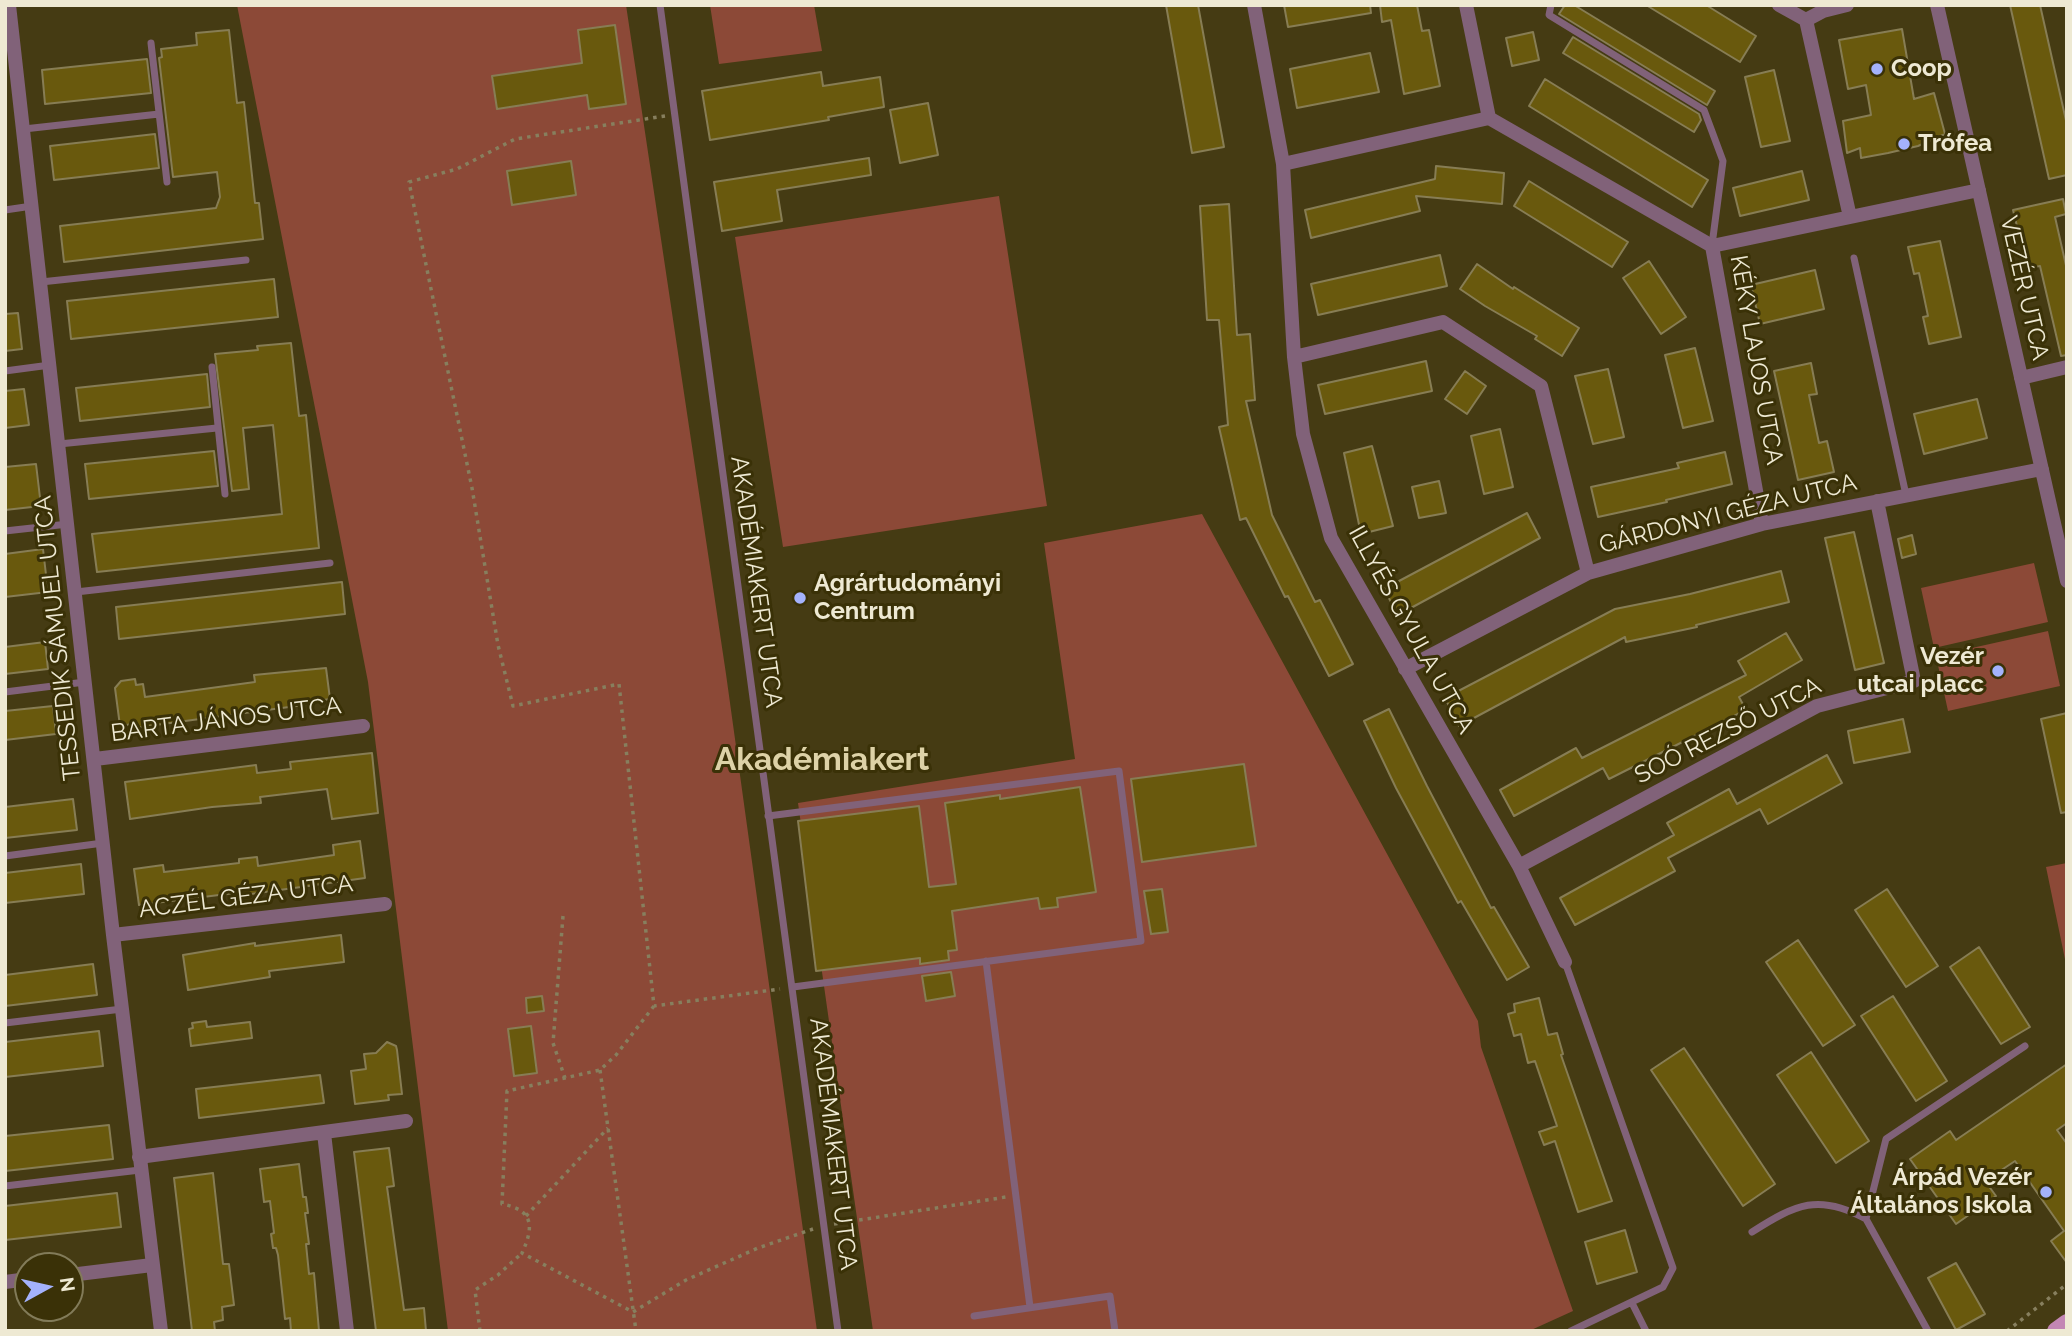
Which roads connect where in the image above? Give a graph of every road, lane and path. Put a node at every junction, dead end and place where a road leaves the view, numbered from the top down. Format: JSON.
{"nodes":[{"id":1,"x":9,"y":5,"type":"edge"},
{"id":2,"x":660,"y":5,"type":"edge"},
{"id":3,"x":1254,"y":5,"type":"edge"},
{"id":4,"x":1466,"y":5,"type":"edge"},
{"id":5,"x":1551,"y":5,"type":"edge"},
{"id":6,"x":1779,"y":5,"type":"edge"},
{"id":7,"x":1847,"y":5,"type":"edge"},
{"id":8,"x":1937,"y":5,"type":"edge"},
{"id":9,"x":1806,"y":20,"type":"junction"},
{"id":10,"x":150,"y":43,"type":"dead end"},
{"id":11,"x":10,"y":48,"type":"edge"},
{"id":12,"x":159,"y":114,"type":"junction"},
{"id":13,"x":673,"y":115,"type":"junction"},
{"id":14,"x":1489,"y":118,"type":"junction"},
{"id":15,"x":24,"y":129,"type":"junction"},
{"id":16,"x":1283,"y":164,"type":"junction"},
{"id":17,"x":167,"y":182,"type":"dead end"},
{"id":18,"x":1979,"y":190,"type":"junction"},
{"id":19,"x":33,"y":206,"type":"junction"},
{"id":20,"x":5,"y":210,"type":"edge"},
{"id":21,"x":1850,"y":217,"type":"junction"},
{"id":22,"x":1712,"y":246,"type":"junction"},
{"id":23,"x":1854,"y":258,"type":"dead end"},
{"id":24,"x":246,"y":260,"type":"dead end"},
{"id":25,"x":41,"y":282,"type":"junction"},
{"id":26,"x":1294,"y":356,"type":"junction"},
{"id":27,"x":51,"y":365,"type":"junction"},
{"id":28,"x":212,"y":367,"type":"dead end"},
{"id":29,"x":2067,"y":367,"type":"edge"},
{"id":30,"x":5,"y":371,"type":"edge"},
{"id":31,"x":2021,"y":378,"type":"junction"},
{"id":32,"x":217,"y":428,"type":"junction"},
{"id":33,"x":59,"y":444,"type":"junction"},
{"id":34,"x":2042,"y":470,"type":"junction"},
{"id":35,"x":225,"y":494,"type":"dead end"},
{"id":36,"x":1906,"y":495,"type":"junction"},
{"id":37,"x":1877,"y":501,"type":"junction"},
{"id":38,"x":68,"y":524,"type":"junction"},
{"id":39,"x":1762,"y":524,"type":"junction"},
{"id":40,"x":5,"y":531,"type":"edge"},
{"id":41,"x":2062,"y":538,"type":"edge"},
{"id":42,"x":330,"y":563,"type":"dead end"},
{"id":43,"x":1588,"y":573,"type":"junction"},
{"id":44,"x":2067,"y":581,"type":"edge"},
{"id":45,"x":76,"y":592,"type":"junction"},
{"id":46,"x":1405,"y":670,"type":"junction"},
{"id":47,"x":86,"y":682,"type":"junction"},
{"id":48,"x":5,"y":692,"type":"edge"},
{"id":49,"x":363,"y":726,"type":"dead end"},
{"id":50,"x":95,"y":759,"type":"junction"},
{"id":51,"x":768,"y":816,"type":"junction"},
{"id":52,"x":103,"y":843,"type":"junction"},
{"id":53,"x":5,"y":856,"type":"edge"},
{"id":54,"x":1519,"y":866,"type":"junction"},
{"id":55,"x":385,"y":904,"type":"dead end"},
{"id":56,"x":563,"y":916,"type":"dead end"},
{"id":57,"x":113,"y":935,"type":"junction"},
{"id":58,"x":986,"y":961,"type":"junction"},
{"id":59,"x":1565,"y":962,"type":"joint"},
{"id":60,"x":793,"y":987,"type":"junction"},
{"id":61,"x":654,"y":1006,"type":"junction"},
{"id":62,"x":122,"y":1009,"type":"junction"},
{"id":63,"x":5,"y":1023,"type":"edge"},
{"id":64,"x":2025,"y":1046,"type":"dead end"},
{"id":65,"x":600,"y":1070,"type":"junction"},
{"id":66,"x":565,"y":1078,"type":"junction"},
{"id":67,"x":406,"y":1121,"type":"dead end"},
{"id":68,"x":608,"y":1128,"type":"junction"},
{"id":69,"x":324,"y":1133,"type":"junction"},
{"id":70,"x":140,"y":1163,"type":"junction"},
{"id":71,"x":5,"y":1186,"type":"edge"},
{"id":72,"x":1016,"y":1196,"type":"junction"},
{"id":73,"x":526,"y":1216,"type":"junction"},
{"id":74,"x":1866,"y":1219,"type":"junction"},
{"id":75,"x":824,"y":1225,"type":"junction"},
{"id":76,"x":1752,"y":1232,"type":"dead end"},
{"id":77,"x":522,"y":1254,"type":"junction"},
{"id":78,"x":152,"y":1265,"type":"junction"},
{"id":79,"x":84,"y":1273,"type":"edge"},
{"id":80,"x":2067,"y":1284,"type":"edge"},
{"id":81,"x":1632,"y":1303,"type":"junction"},
{"id":82,"x":1030,"y":1307,"type":"junction"},
{"id":83,"x":634,"y":1312,"type":"junction"},
{"id":84,"x":974,"y":1316,"type":"dead end"},
{"id":85,"x":2067,"y":1323,"type":"edge"},
{"id":86,"x":161,"y":1331,"type":"edge"},
{"id":87,"x":347,"y":1331,"type":"edge"},
{"id":88,"x":480,"y":1331,"type":"edge"},
{"id":89,"x":636,"y":1331,"type":"edge"},
{"id":90,"x":838,"y":1331,"type":"edge"},
{"id":91,"x":1115,"y":1331,"type":"edge"},
{"id":92,"x":1571,"y":1331,"type":"edge"},
{"id":93,"x":1646,"y":1331,"type":"edge"},
{"id":94,"x":1928,"y":1331,"type":"edge"},
{"id":95,"x":2007,"y":1331,"type":"edge"},
{"id":96,"x":2056,"y":1331,"type":"edge"}],
"edges":[{"from":1,"to":11,"type":"street","name":"TESSEDIK SÁMUEL UTCA"},
{"from":2,"to":13,"type":"lane","name":"AKADÉMIAKERT UTCA"},
{"from":3,"to":16,"type":"street","name":"ILLYÉS GYULA UTCA"},
{"from":4,"to":14,"type":"street"},
{"from":5,"to":22,"type":"lane"},
{"from":6,"to":9,"type":"street"},
{"from":7,"to":9,"type":"street"},
{"from":8,"to":18,"type":"street","name":"VEZÉR UTCA"},
{"from":9,"to":21,"type":"street"},
{"from":10,"to":12,"type":"lane"},
{"from":11,"to":15,"type":"street","name":"TESSEDIK SÁMUEL UTCA"},
{"from":12,"to":15,"type":"lane"},
{"from":12,"to":17,"type":"lane"},
{"from":13,"to":51,"type":"lane","name":"AKADÉMIAKERT UTCA"},
{"from":13,"to":61,"type":"path"},
{"from":14,"to":16,"type":"street"},
{"from":14,"to":22,"type":"street"},
{"from":15,"to":19,"type":"street","name":"TESSEDIK SÁMUEL UTCA"},
{"from":16,"to":26,"type":"street","name":"ILLYÉS GYULA UTCA"},
{"from":18,"to":21,"type":"street"},
{"from":18,"to":31,"type":"street","name":"VEZÉR UTCA"},
{"from":19,"to":20,"type":"lane"},
{"from":19,"to":25,"type":"street","name":"TESSEDIK SÁMUEL UTCA"},
{"from":21,"to":22,"type":"street"},
{"from":22,"to":39,"type":"street","name":"KÉKY LAJOS UTCA"},
{"from":23,"to":36,"type":"lane"},
{"from":24,"to":25,"type":"lane"},
{"from":25,"to":27,"type":"street","name":"TESSEDIK SÁMUEL UTCA"},
{"from":26,"to":43,"type":"street"},
{"from":26,"to":46,"type":"street","name":"ILLYÉS GYULA UTCA"},
{"from":27,"to":30,"type":"lane"},
{"from":27,"to":33,"type":"street","name":"TESSEDIK SÁMUEL UTCA"},
{"from":28,"to":32,"type":"lane"},
{"from":29,"to":31,"type":"street"},
{"from":31,"to":34,"type":"street","name":"VEZÉR UTCA"},
{"from":32,"to":33,"type":"lane"},
{"from":32,"to":35,"type":"lane"},
{"from":33,"to":38,"type":"street","name":"TESSEDIK SÁMUEL UTCA"},
{"from":34,"to":36,"type":"street","name":"GÁRDONYI GÉZA UTCA"},
{"from":34,"to":41,"type":"street","name":"VEZÉR UTCA"},
{"from":36,"to":37,"type":"street","name":"GÁRDONYI GÉZA UTCA"},
{"from":37,"to":39,"type":"street","name":"GÁRDONYI GÉZA UTCA"},
{"from":37,"to":54,"type":"street","name":"SOÓ REZSŐ UTCA"},
{"from":38,"to":40,"type":"lane"},
{"from":38,"to":45,"type":"street","name":"TESSEDIK SÁMUEL UTCA"},
{"from":39,"to":43,"type":"street","name":"GÁRDONYI GÉZA UTCA"},
{"from":41,"to":44,"type":"street","name":"VEZÉR UTCA"},
{"from":42,"to":45,"type":"lane"},
{"from":43,"to":46,"type":"street","name":"GÁRDONYI GÉZA UTCA"},
{"from":45,"to":47,"type":"street","name":"TESSEDIK SÁMUEL UTCA"},
{"from":46,"to":54,"type":"street","name":"ILLYÉS GYULA UTCA"},
{"from":47,"to":48,"type":"lane"},
{"from":47,"to":50,"type":"street","name":"TESSEDIK SÁMUEL UTCA"},
{"from":49,"to":50,"type":"street","name":"BARTA JÁNOS UTCA"},
{"from":50,"to":52,"type":"street","name":"TESSEDIK SÁMUEL UTCA"},
{"from":51,"to":58,"type":"lane"},
{"from":51,"to":60,"type":"lane","name":"AKADÉMIAKERT UTCA"},
{"from":52,"to":53,"type":"lane"},
{"from":52,"to":57,"type":"street","name":"TESSEDIK SÁMUEL UTCA"},
{"from":54,"to":59,"type":"street","name":"ILLYÉS GYULA UTCA"},
{"from":55,"to":57,"type":"street","name":"ACZÉL GÉZA UTCA"},
{"from":56,"to":66,"type":"path"},
{"from":57,"to":62,"type":"street","name":"TESSEDIK SÁMUEL UTCA"},
{"from":58,"to":60,"type":"lane"},
{"from":58,"to":72,"type":"lane"},
{"from":59,"to":81,"type":"lane"},
{"from":60,"to":61,"type":"path"},
{"from":60,"to":75,"type":"lane","name":"AKADÉMIAKERT UTCA"},
{"from":61,"to":65,"type":"path"},
{"from":62,"to":63,"type":"lane"},
{"from":62,"to":70,"type":"street","name":"TESSEDIK SÁMUEL UTCA"},
{"from":64,"to":74,"type":"lane"},
{"from":65,"to":66,"type":"path"},
{"from":65,"to":68,"type":"path"},
{"from":66,"to":73,"type":"path"},
{"from":67,"to":69,"type":"street"},
{"from":68,"to":73,"type":"path"},
{"from":68,"to":83,"type":"path"},
{"from":69,"to":70,"type":"street"},
{"from":69,"to":87,"type":"street"},
{"from":70,"to":71,"type":"lane"},
{"from":70,"to":78,"type":"street","name":"TESSEDIK SÁMUEL UTCA"},
{"from":72,"to":75,"type":"path"},
{"from":72,"to":82,"type":"lane"},
{"from":73,"to":77,"type":"path"},
{"from":74,"to":76,"type":"lane"},
{"from":74,"to":94,"type":"lane"},
{"from":75,"to":83,"type":"path"},
{"from":75,"to":90,"type":"lane","name":"AKADÉMIAKERT UTCA"},
{"from":77,"to":83,"type":"path"},
{"from":77,"to":88,"type":"path"},
{"from":78,"to":79,"type":"street"},
{"from":78,"to":86,"type":"street","name":"TESSEDIK SÁMUEL UTCA"},
{"from":80,"to":95,"type":"path"},
{"from":81,"to":92,"type":"lane"},
{"from":81,"to":93,"type":"lane"},
{"from":82,"to":84,"type":"lane"},
{"from":82,"to":91,"type":"lane"},
{"from":83,"to":89,"type":"path"},
{"from":85,"to":96,"type":"main road"}]}
